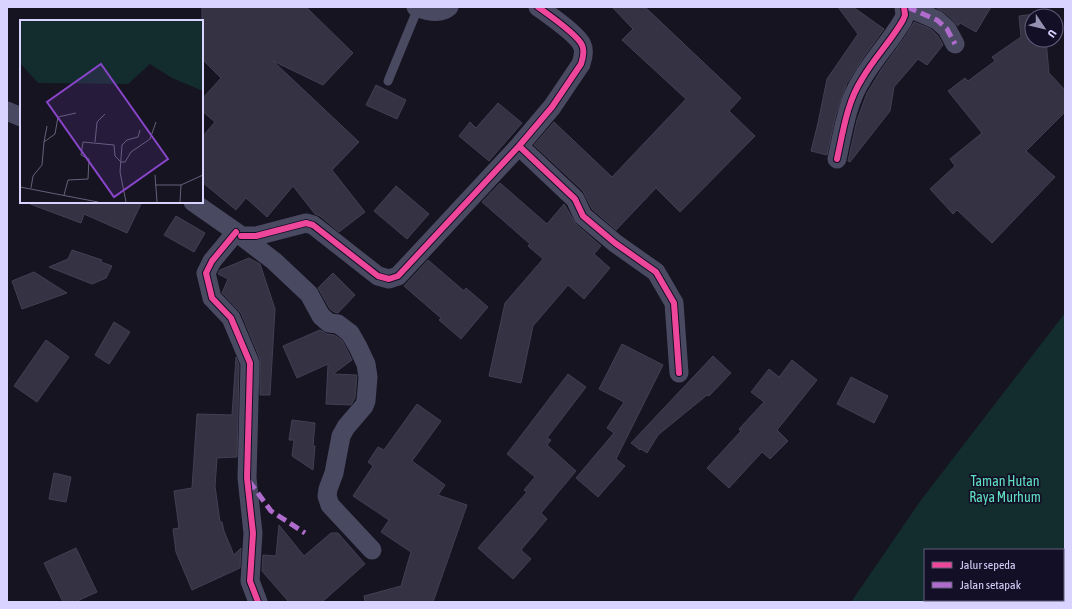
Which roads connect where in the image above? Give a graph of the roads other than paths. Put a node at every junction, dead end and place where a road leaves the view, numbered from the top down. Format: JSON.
{"nodes":[{"id":1,"x":417,"y":7,"type":"edge"},
{"id":2,"x":449,"y":7,"type":"edge"},
{"id":3,"x":538,"y":7,"type":"edge"},
{"id":4,"x":904,"y":7,"type":"edge"},
{"id":5,"x":907,"y":7,"type":"edge"},
{"id":6,"x":955,"y":44,"type":"dead end"},
{"id":7,"x":388,"y":81,"type":"dead end"},
{"id":8,"x":7,"y":111,"type":"edge"},
{"id":9,"x":20,"y":117,"type":"edge"},
{"id":10,"x":519,"y":146,"type":"junction"},
{"id":11,"x":837,"y":159,"type":"dead end"},
{"id":12,"x":193,"y":203,"type":"edge"},
{"id":13,"x":239,"y":234,"type":"junction"},
{"id":14,"x":679,"y":373,"type":"dead end"},
{"id":15,"x":372,"y":550,"type":"dead end"},
{"id":16,"x":258,"y":602,"type":"edge"}],
"edges":[{"from":1,"to":2,"type":"street"},
{"from":1,"to":7,"type":"lane"},
{"from":3,"to":10,"type":"street"},
{"from":4,"to":11,"type":"street"},
{"from":5,"to":6,"type":"street"},
{"from":8,"to":9,"type":"street"},
{"from":10,"to":13,"type":"street"},
{"from":10,"to":14,"type":"street"},
{"from":12,"to":13,"type":"street"},
{"from":13,"to":15,"type":"street"},
{"from":13,"to":16,"type":"street"}]}
